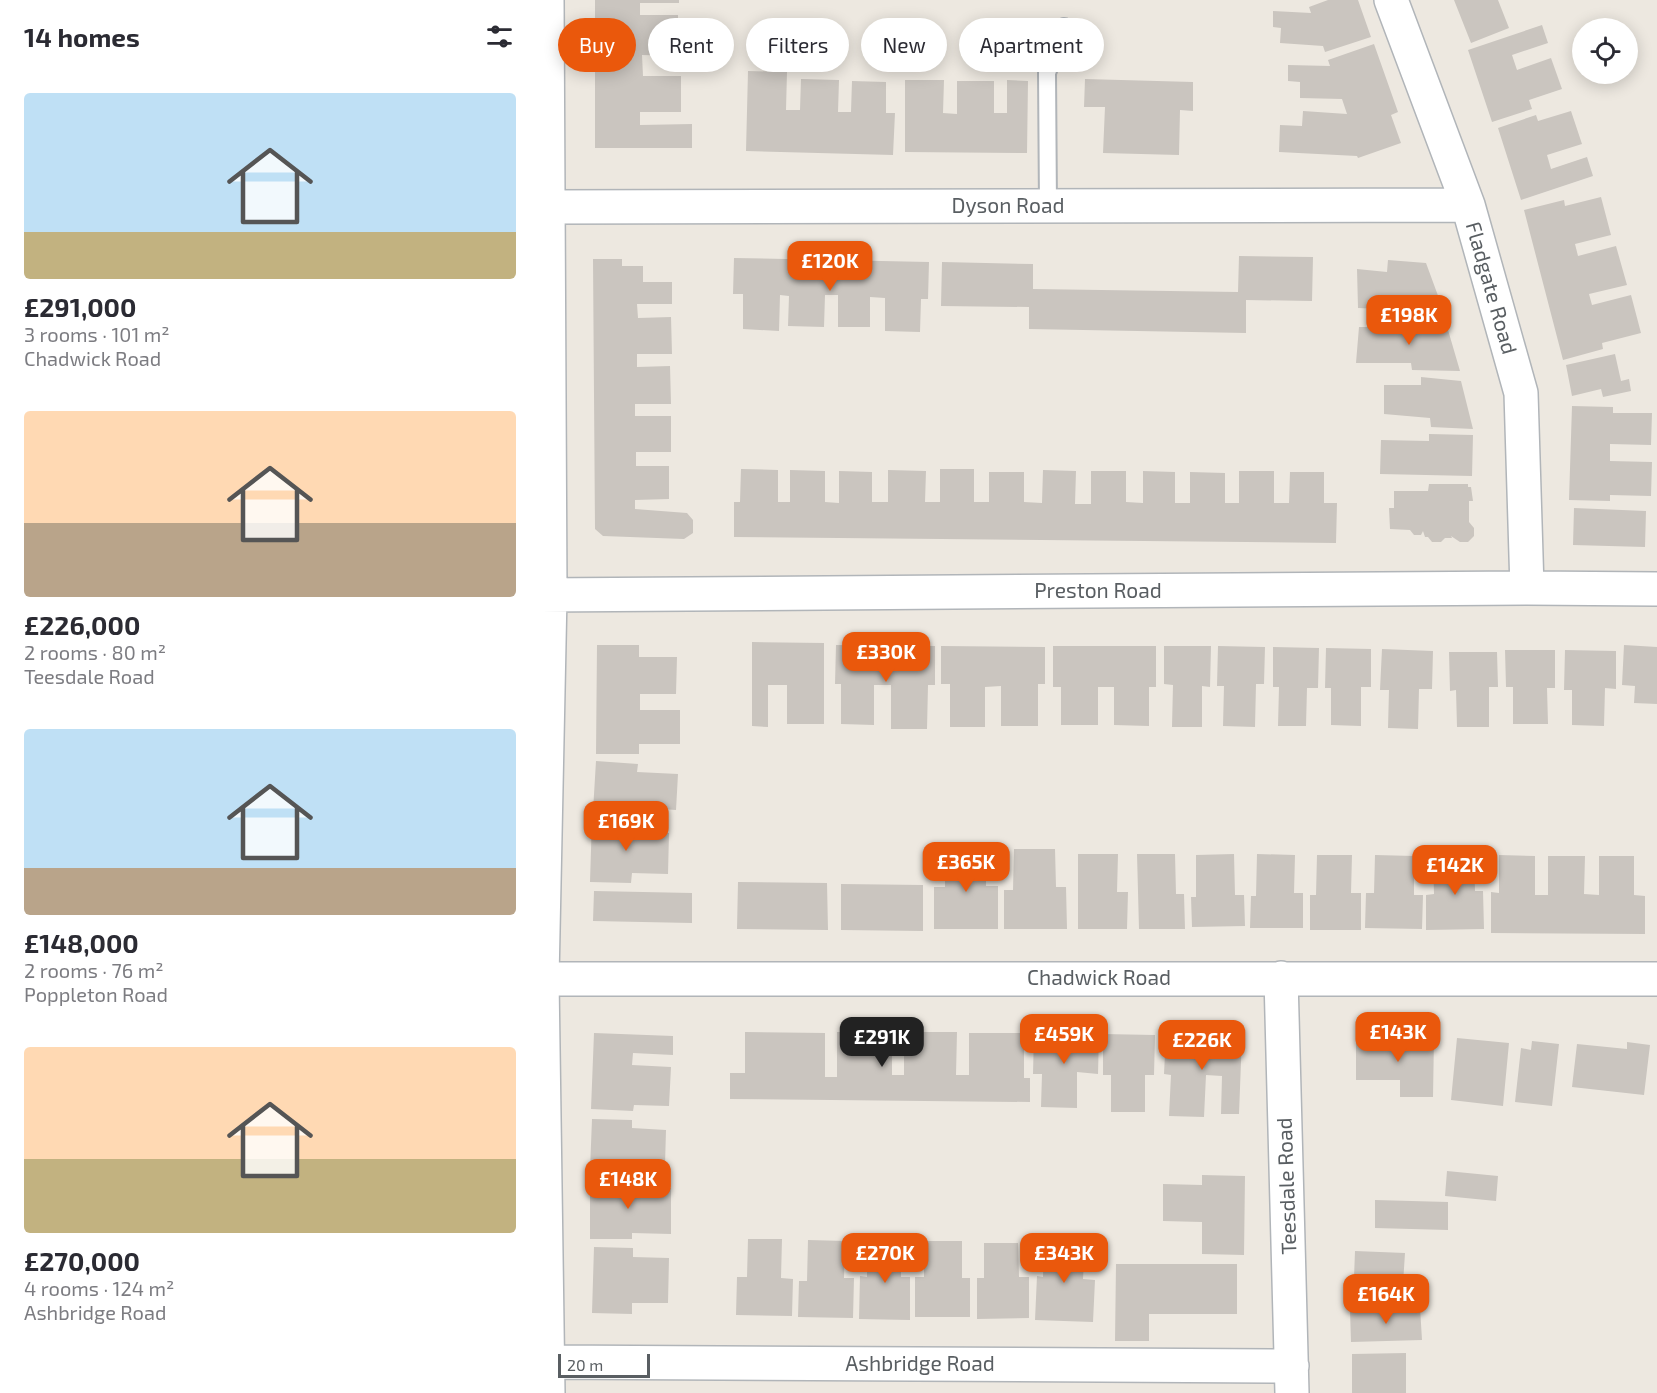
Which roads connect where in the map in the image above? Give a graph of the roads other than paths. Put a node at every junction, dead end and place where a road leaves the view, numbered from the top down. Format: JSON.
{"nodes":[{"id":1,"x":547,"y":0,"type":"edge"},
{"id":2,"x":1391,"y":0,"type":"edge"},
{"id":3,"x":1047,"y":72,"type":"edge"},
{"id":4,"x":1468,"y":205,"type":"junction"},
{"id":5,"x":1048,"y":206,"type":"junction"},
{"id":6,"x":548,"y":207,"type":"junction"},
{"id":7,"x":1527,"y":588,"type":"junction"},
{"id":8,"x":1657,"y":589,"type":"edge"},
{"id":9,"x":545,"y":595,"type":"edge"},
{"id":10,"x":1281,"y":978,"type":"junction"},
{"id":11,"x":542,"y":979,"type":"junction"},
{"id":12,"x":1657,"y":979,"type":"edge"},
{"id":13,"x":548,"y":1378,"type":"edge"},
{"id":14,"x":1292,"y":1380,"type":"edge"}],
"edges":[{"from":1,"to":6,"type":"street"},
{"from":2,"to":4,"type":"street","name":"Fladgate Road"},
{"from":3,"to":5,"type":"lane"},
{"from":4,"to":5,"type":"street","name":"Dyson Road"},
{"from":4,"to":7,"type":"street","name":"Fladgate Road"},
{"from":5,"to":6,"type":"street","name":"Dyson Road"},
{"from":6,"to":9,"type":"street"},
{"from":7,"to":8,"type":"street","name":"Preston Road"},
{"from":7,"to":9,"type":"street","name":"Preston Road"},
{"from":9,"to":11,"type":"street"},
{"from":10,"to":11,"type":"street","name":"Chadwick Road"},
{"from":10,"to":12,"type":"street","name":"Chadwick Road"},
{"from":10,"to":14,"type":"street","name":"Teesdale Road"},
{"from":11,"to":13,"type":"street"},
{"from":13,"to":14,"type":"street","name":"Ashbridge Road"}]}
